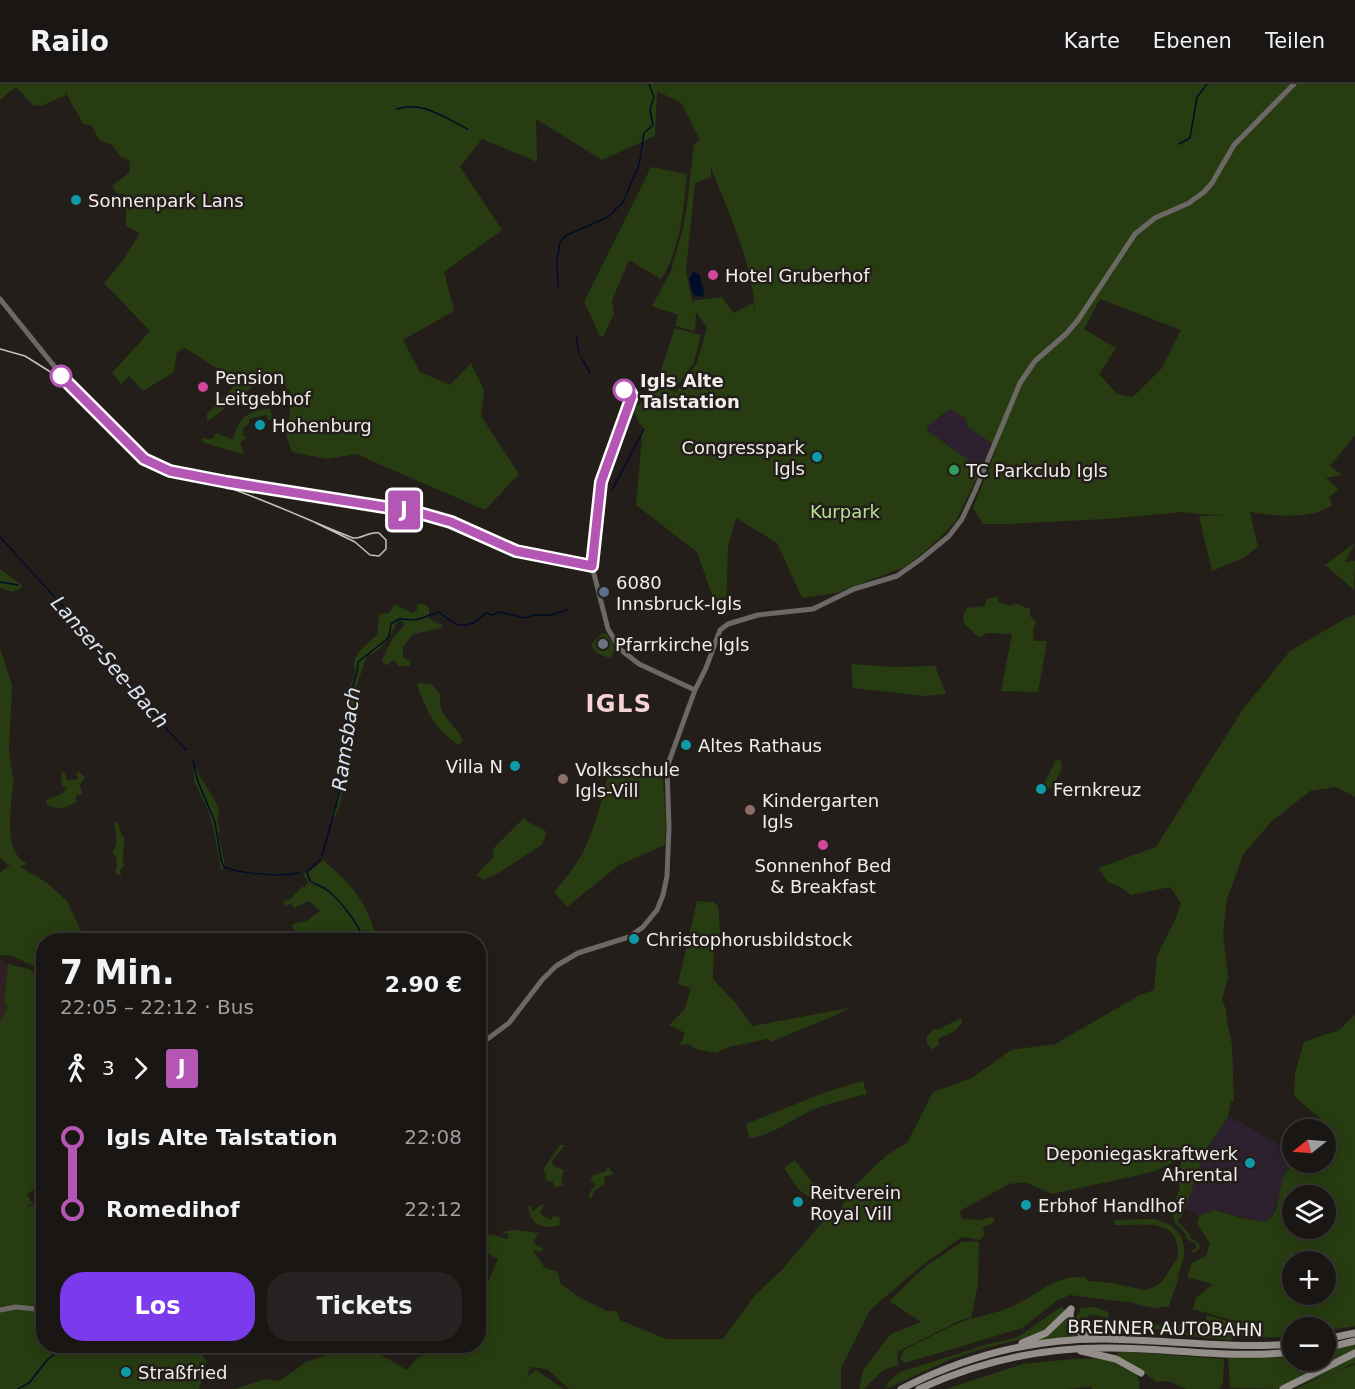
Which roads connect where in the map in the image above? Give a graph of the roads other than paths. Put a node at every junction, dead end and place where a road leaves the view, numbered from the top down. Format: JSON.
{"nodes":[{"id":1,"x":1294,"y":84,"type":"edge"},
{"id":2,"x":0,"y":299,"type":"edge"},
{"id":3,"x":695,"y":690,"type":"junction"},
{"id":4,"x":486,"y":1040,"type":"edge"},
{"id":5,"x":36,"y":1309,"type":"edge"},
{"id":6,"x":0,"y":1310,"type":"edge"},
{"id":7,"x":1355,"y":1333,"type":"edge"},
{"id":8,"x":1336,"y":1337,"type":"edge"},
{"id":9,"x":1105,"y":1339,"type":"junction"},
{"id":10,"x":1355,"y":1341,"type":"edge"},
{"id":11,"x":1282,"y":1345,"type":"edge"},
{"id":12,"x":1336,"y":1346,"type":"edge"},
{"id":13,"x":1067,"y":1349,"type":"junction"},
{"id":14,"x":1219,"y":1349,"type":"junction"},
{"id":15,"x":1234,"y":1350,"type":"junction"},
{"id":16,"x":995,"y":1352,"type":"junction"},
{"id":17,"x":1282,"y":1352,"type":"edge"},
{"id":18,"x":1355,"y":1353,"type":"edge"},
{"id":19,"x":1142,"y":1373,"type":"dead end"},
{"id":20,"x":901,"y":1389,"type":"edge"},
{"id":21,"x":919,"y":1389,"type":"edge"},
{"id":22,"x":1283,"y":1389,"type":"edge"}],
"edges":[{"from":1,"to":3,"type":"main road"},
{"from":2,"to":3,"type":"main road"},
{"from":3,"to":4,"type":"main road"},
{"from":5,"to":6,"type":"main road"},
{"from":7,"to":8,"type":"highway"},
{"from":9,"to":14,"type":"highway","name":"BRENNER AUTOBAHN"},
{"from":9,"to":16,"type":"highway","name":"BRENNER AUTOBAHN"},
{"from":9,"to":16,"type":"highway"},
{"from":10,"to":12,"type":"highway"},
{"from":11,"to":15,"type":"highway","name":"BRENNER AUTOBAHN"},
{"from":13,"to":14,"type":"highway","name":"BRENNER AUTOBAHN"},
{"from":13,"to":19,"type":"highway"},
{"from":13,"to":21,"type":"highway","name":"BRENNER AUTOBAHN"},
{"from":14,"to":15,"type":"highway","name":"BRENNER AUTOBAHN"},
{"from":15,"to":17,"type":"highway","name":"BRENNER AUTOBAHN"},
{"from":16,"to":20,"type":"highway","name":"BRENNER AUTOBAHN"},
{"from":18,"to":22,"type":"highway"}]}
